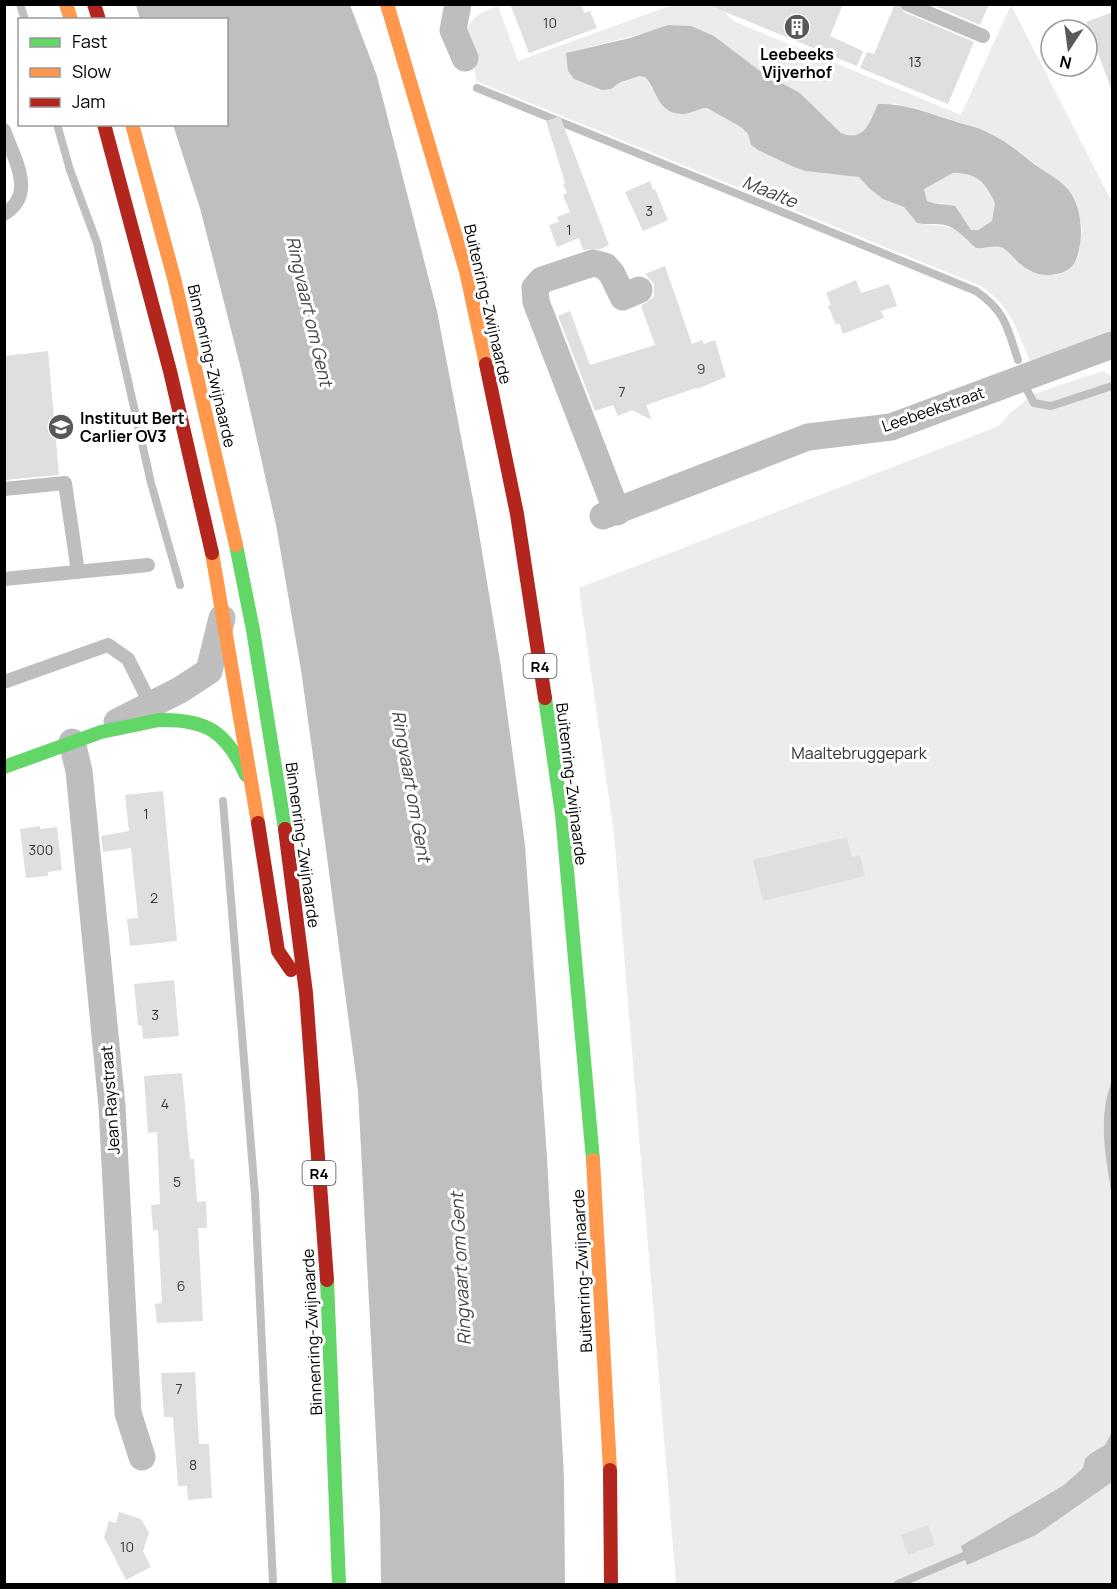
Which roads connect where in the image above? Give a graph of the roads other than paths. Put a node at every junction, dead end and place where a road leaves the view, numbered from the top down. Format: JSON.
{"nodes":[{"id":1,"x":387,"y":4,"type":"edge"},
{"id":2,"x":458,"y":4,"type":"edge"},
{"id":3,"x":907,"y":4,"type":"edge"},
{"id":4,"x":983,"y":36,"type":"dead end"},
{"id":5,"x":465,"y":58,"type":"dead end"},
{"id":6,"x":105,"y":126,"type":"edge"},
{"id":7,"x":133,"y":126,"type":"edge"},
{"id":8,"x":4,"y":130,"type":"edge"},
{"id":9,"x":4,"y":214,"type":"edge"},
{"id":10,"x":639,"y":290,"type":"dead end"},
{"id":11,"x":1113,"y":345,"type":"edge"},
{"id":12,"x":4,"y":489,"type":"edge"},
{"id":13,"x":148,"y":565,"type":"dead end"},
{"id":14,"x":78,"y":573,"type":"junction"},
{"id":15,"x":4,"y":579,"type":"edge"},
{"id":16,"x":223,"y":615,"type":"junction"},
{"id":17,"x":4,"y":682,"type":"edge"},
{"id":18,"x":155,"y":712,"type":"junction"},
{"id":19,"x":100,"y":732,"type":"joint"},
{"id":20,"x":72,"y":742,"type":"junction"},
{"id":21,"x":4,"y":767,"type":"edge"},
{"id":22,"x":252,"y":789,"type":"junction"},
{"id":23,"x":306,"y":993,"type":"junction"},
{"id":24,"x":142,"y":1457,"type":"dead end"},
{"id":25,"x":611,"y":1521,"type":"junction"},
{"id":26,"x":628,"y":1536,"type":"dead end"},
{"id":27,"x":339,"y":1584,"type":"edge"},
{"id":28,"x":611,"y":1584,"type":"edge"}],
"edges":[{"from":1,"to":25,"type":"main road","name":"Buitenring-Zwijnaarde","number":"R4"},
{"from":2,"to":5,"type":"street"},
{"from":3,"to":4,"type":"lane"},
{"from":6,"to":16,"type":"main road","number":"R4"},
{"from":7,"to":23,"type":"main road","name":"Binnenring-Zwijnaarde","number":"R4"},
{"from":8,"to":9,"type":"lane"},
{"from":10,"to":11,"type":"street","name":"Leebeekstraat"},
{"from":12,"to":14,"type":"lane"},
{"from":13,"to":14,"type":"lane"},
{"from":14,"to":15,"type":"lane"},
{"from":16,"to":18,"type":"street"},
{"from":16,"to":22,"type":"main road","number":"R4"},
{"from":17,"to":18,"type":"lane"},
{"from":18,"to":19,"type":"street"},
{"from":18,"to":22,"type":"main road"},
{"from":19,"to":20,"type":"main road"},
{"from":20,"to":21,"type":"main road"},
{"from":20,"to":24,"type":"street","name":"Jean Raystraat"},
{"from":22,"to":23,"type":"main road","number":"R4"},
{"from":23,"to":27,"type":"main road","name":"Binnenring-Zwijnaarde","number":"R4"},
{"from":25,"to":26,"type":"main road"},
{"from":25,"to":28,"type":"main road","name":"Buitenring-Zwijnaarde","number":"R4"}]}
